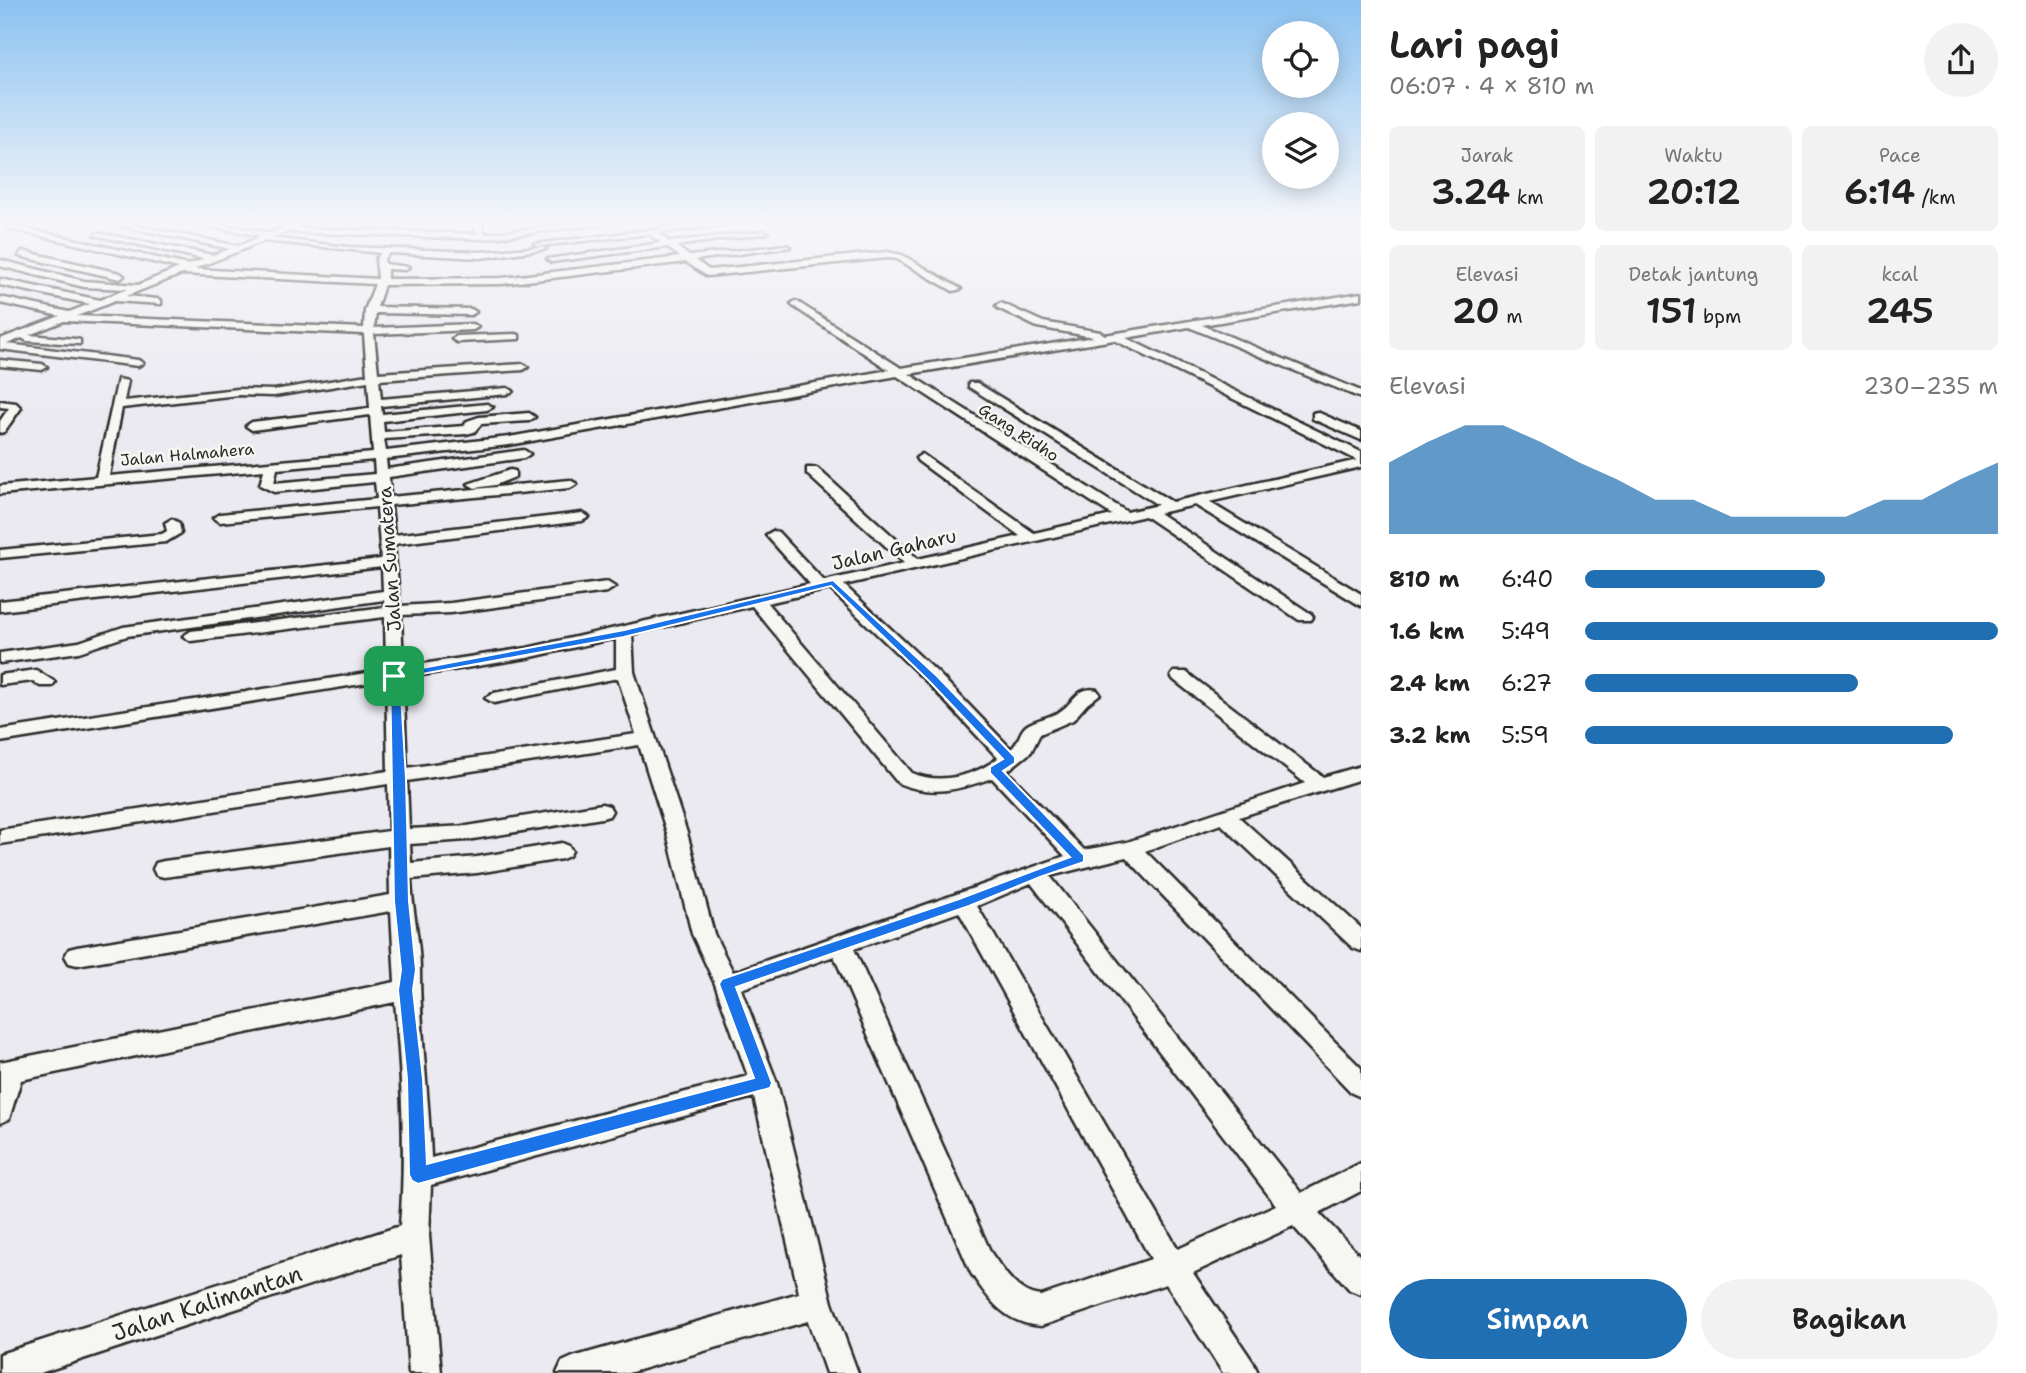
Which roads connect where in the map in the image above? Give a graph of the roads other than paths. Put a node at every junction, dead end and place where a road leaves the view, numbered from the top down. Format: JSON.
{"nodes":[{"id":1,"x":15,"y":285,"type":"edge"},
{"id":2,"x":99,"y":285,"type":"edge"},
{"id":3,"x":145,"y":285,"type":"edge"},
{"id":4,"x":377,"y":285,"type":"edge"},
{"id":5,"x":381,"y":285,"type":"edge"},
{"id":6,"x":384,"y":285,"type":"edge"},
{"id":7,"x":949,"y":285,"type":"edge"},
{"id":8,"x":139,"y":288,"type":"junction"},
{"id":9,"x":956,"y":289,"type":"dead end"},
{"id":10,"x":1361,"y":296,"type":"edge"},
{"id":11,"x":112,"y":298,"type":"junction"},
{"id":12,"x":0,"y":300,"type":"edge"},
{"id":13,"x":414,"y":301,"type":"dead end"},
{"id":14,"x":158,"y":302,"type":"dead end"},
{"id":15,"x":100,"y":303,"type":"junction"},
{"id":16,"x":796,"y":304,"type":"dead end"},
{"id":17,"x":1001,"y":306,"type":"dead end"},
{"id":18,"x":471,"y":312,"type":"dead end"},
{"id":19,"x":66,"y":316,"type":"junction"},
{"id":20,"x":1190,"y":324,"type":"junction"},
{"id":21,"x":473,"y":327,"type":"dead end"},
{"id":22,"x":0,"y":335,"type":"edge"},
{"id":23,"x":15,"y":337,"type":"junction"},
{"id":24,"x":515,"y":337,"type":"dead end"},
{"id":25,"x":1112,"y":337,"type":"junction"},
{"id":26,"x":369,"y":338,"type":"junction"},
{"id":27,"x":76,"y":342,"type":"dead end"},
{"id":28,"x":0,"y":344,"type":"edge"},
{"id":29,"x":110,"y":344,"type":"dead end"},
{"id":30,"x":86,"y":357,"type":"junction"},
{"id":31,"x":0,"y":363,"type":"edge"},
{"id":32,"x":138,"y":363,"type":"dead end"},
{"id":33,"x":42,"y":366,"type":"dead end"},
{"id":34,"x":523,"y":367,"type":"dead end"},
{"id":35,"x":900,"y":373,"type":"junction"},
{"id":36,"x":122,"y":381,"type":"dead end"},
{"id":37,"x":974,"y":385,"type":"dead end"},
{"id":38,"x":507,"y":391,"type":"dead end"},
{"id":39,"x":1361,"y":395,"type":"edge"},
{"id":40,"x":279,"y":401,"type":"dead end"},
{"id":41,"x":0,"y":404,"type":"edge"},
{"id":42,"x":118,"y":405,"type":"junction"},
{"id":43,"x":487,"y":407,"type":"dead end"},
{"id":44,"x":1317,"y":416,"type":"dead end"},
{"id":45,"x":529,"y":417,"type":"dead end"},
{"id":46,"x":252,"y":425,"type":"dead end"},
{"id":47,"x":0,"y":429,"type":"edge"},
{"id":48,"x":1361,"y":436,"type":"edge"},
{"id":49,"x":379,"y":440,"type":"junction"},
{"id":50,"x":524,"y":454,"type":"dead end"},
{"id":51,"x":1361,"y":457,"type":"edge"},
{"id":52,"x":922,"y":458,"type":"dead end"},
{"id":53,"x":1361,"y":463,"type":"edge"},
{"id":54,"x":272,"y":464,"type":"junction"},
{"id":55,"x":812,"y":471,"type":"dead end"},
{"id":56,"x":510,"y":474,"type":"dead end"},
{"id":57,"x":102,"y":480,"type":"junction"},
{"id":58,"x":570,"y":484,"type":"dead end"},
{"id":59,"x":0,"y":490,"type":"edge"},
{"id":60,"x":1198,"y":501,"type":"junction"},
{"id":61,"x":1168,"y":505,"type":"junction"},
{"id":62,"x":1146,"y":511,"type":"junction"},
{"id":63,"x":1122,"y":516,"type":"junction"},
{"id":64,"x":582,"y":517,"type":"dead end"},
{"id":65,"x":220,"y":518,"type":"dead end"},
{"id":66,"x":172,"y":523,"type":"dead end"},
{"id":67,"x":773,"y":535,"type":"dead end"},
{"id":68,"x":1030,"y":537,"type":"junction"},
{"id":69,"x":388,"y":540,"type":"junction"},
{"id":70,"x":0,"y":554,"type":"edge"},
{"id":71,"x":390,"y":562,"type":"junction"},
{"id":72,"x":914,"y":564,"type":"junction"},
{"id":73,"x":827,"y":585,"type":"junction"},
{"id":74,"x":607,"y":587,"type":"dead end"},
{"id":75,"x":1361,"y":601,"type":"edge"},
{"id":76,"x":393,"y":603,"type":"junction"},
{"id":77,"x":758,"y":603,"type":"junction"},
{"id":78,"x":0,"y":606,"type":"edge"},
{"id":79,"x":1305,"y":617,"type":"dead end"},
{"id":80,"x":624,"y":634,"type":"junction"},
{"id":81,"x":191,"y":636,"type":"dead end"},
{"id":82,"x":0,"y":658,"type":"edge"},
{"id":83,"x":625,"y":672,"type":"junction"},
{"id":84,"x":394,"y":676,"type":"junction"},
{"id":85,"x":1180,"y":677,"type":"dead end"},
{"id":86,"x":0,"y":680,"type":"edge"},
{"id":87,"x":46,"y":682,"type":"dead end"},
{"id":88,"x":1091,"y":694,"type":"dead end"},
{"id":89,"x":494,"y":698,"type":"dead end"},
{"id":90,"x":0,"y":736,"type":"edge"},
{"id":91,"x":648,"y":738,"type":"junction"},
{"id":92,"x":1003,"y":765,"type":"junction"},
{"id":93,"x":1361,"y":772,"type":"edge"},
{"id":94,"x":400,"y":778,"type":"junction"},
{"id":95,"x":1322,"y":786,"type":"junction"},
{"id":96,"x":601,"y":811,"type":"dead end"},
{"id":97,"x":1224,"y":815,"type":"junction"},
{"id":98,"x":399,"y":837,"type":"junction"},
{"id":99,"x":0,"y":838,"type":"edge"},
{"id":100,"x":1130,"y":849,"type":"junction"},
{"id":101,"x":562,"y":851,"type":"dead end"},
{"id":102,"x":1080,"y":859,"type":"junction"},
{"id":103,"x":164,"y":869,"type":"dead end"},
{"id":104,"x":402,"y":872,"type":"junction"},
{"id":105,"x":1035,"y":873,"type":"junction"},
{"id":106,"x":401,"y":901,"type":"junction"},
{"id":107,"x":964,"y":902,"type":"junction"},
{"id":108,"x":1361,"y":942,"type":"edge"},
{"id":109,"x":841,"y":945,"type":"junction"},
{"id":110,"x":77,"y":956,"type":"dead end"},
{"id":111,"x":727,"y":984,"type":"junction"},
{"id":112,"x":406,"y":990,"type":"junction"},
{"id":113,"x":5,"y":1072,"type":"edge"},
{"id":114,"x":764,"y":1083,"type":"junction"},
{"id":115,"x":1361,"y":1085,"type":"edge"},
{"id":116,"x":0,"y":1111,"type":"edge"},
{"id":117,"x":418,"y":1175,"type":"junction"},
{"id":118,"x":1361,"y":1176,"type":"edge"},
{"id":119,"x":1297,"y":1210,"type":"junction"},
{"id":120,"x":414,"y":1236,"type":"junction"},
{"id":121,"x":1172,"y":1267,"type":"junction"},
{"id":122,"x":1361,"y":1279,"type":"edge"},
{"id":123,"x":817,"y":1303,"type":"junction"},
{"id":124,"x":0,"y":1370,"type":"edge"},
{"id":125,"x":425,"y":1373,"type":"edge"},
{"id":126,"x":573,"y":1373,"type":"edge"},
{"id":127,"x":842,"y":1373,"type":"edge"},
{"id":128,"x":1242,"y":1373,"type":"edge"}],
"edges":[{"from":1,"to":15,"type":"street"},
{"from":2,"to":8,"type":"street"},
{"from":3,"to":8,"type":"street"},
{"from":4,"to":26,"type":"street","name":"Jalan Sumatera"},
{"from":5,"to":13,"type":"street"},
{"from":6,"to":18,"type":"street"},
{"from":7,"to":9,"type":"street"},
{"from":8,"to":11,"type":"street"},
{"from":10,"to":20,"type":"street"},
{"from":11,"to":14,"type":"street"},
{"from":11,"to":15,"type":"street"},
{"from":12,"to":19,"type":"street"},
{"from":15,"to":19,"type":"street"},
{"from":16,"to":35,"type":"street","name":"Gang Ridho"},
{"from":17,"to":25,"type":"street"},
{"from":19,"to":23,"type":"street"},
{"from":19,"to":26,"type":"street"},
{"from":20,"to":25,"type":"street"},
{"from":20,"to":39,"type":"street"},
{"from":21,"to":26,"type":"street"},
{"from":22,"to":23,"type":"street"},
{"from":23,"to":27,"type":"street"},
{"from":23,"to":28,"type":"street"},
{"from":24,"to":26,"type":"street"},
{"from":25,"to":35,"type":"street"},
{"from":25,"to":51,"type":"street"},
{"from":26,"to":49,"type":"street","name":"Jalan Sumatera"},
{"from":28,"to":30,"type":"street"},
{"from":29,"to":30,"type":"street"},
{"from":30,"to":32,"type":"street"},
{"from":31,"to":33,"type":"street"},
{"from":34,"to":49,"type":"street"},
{"from":35,"to":49,"type":"street"},
{"from":35,"to":63,"type":"street","name":"Gang Ridho"},
{"from":36,"to":42,"type":"street"},
{"from":37,"to":61,"type":"street"},
{"from":38,"to":49,"type":"street"},
{"from":40,"to":49,"type":"street"},
{"from":41,"to":47,"type":"street"},
{"from":42,"to":49,"type":"street"},
{"from":42,"to":57,"type":"street"},
{"from":43,"to":49,"type":"street"},
{"from":44,"to":48,"type":"street"},
{"from":45,"to":49,"type":"street"},
{"from":46,"to":49,"type":"street"},
{"from":49,"to":50,"type":"street"},
{"from":49,"to":54,"type":"street","name":"Jalan Halmahera"},
{"from":49,"to":54,"type":"street"},
{"from":49,"to":56,"type":"street"},
{"from":49,"to":58,"type":"street"},
{"from":49,"to":65,"type":"street"},
{"from":49,"to":69,"type":"street","name":"Jalan Sumatera"},
{"from":52,"to":68,"type":"street"},
{"from":53,"to":60,"type":"street","name":"Jalan Gaharu"},
{"from":54,"to":57,"type":"street","name":"Jalan Halmahera"},
{"from":55,"to":72,"type":"street"},
{"from":57,"to":59,"type":"street","name":"Jalan Halmahera"},
{"from":60,"to":61,"type":"street","name":"Jalan Gaharu"},
{"from":60,"to":75,"type":"street"},
{"from":61,"to":62,"type":"street","name":"Jalan Gaharu"},
{"from":62,"to":63,"type":"street","name":"Jalan Gaharu"},
{"from":62,"to":79,"type":"street"},
{"from":63,"to":68,"type":"street","name":"Jalan Gaharu"},
{"from":64,"to":69,"type":"street"},
{"from":66,"to":70,"type":"street"},
{"from":67,"to":73,"type":"street"},
{"from":68,"to":72,"type":"street","name":"Jalan Gaharu"},
{"from":69,"to":71,"type":"street","name":"Jalan Sumatera"},
{"from":71,"to":76,"type":"street","name":"Jalan Sumatera"},
{"from":71,"to":78,"type":"street"},
{"from":72,"to":73,"type":"street","name":"Jalan Gaharu"},
{"from":73,"to":77,"type":"street","name":"Jalan Gaharu"},
{"from":73,"to":92,"type":"street"},
{"from":74,"to":76,"type":"street"},
{"from":76,"to":81,"type":"street"},
{"from":76,"to":82,"type":"street"},
{"from":76,"to":84,"type":"street","name":"Jalan Sumatera"},
{"from":77,"to":80,"type":"street","name":"Jalan Gaharu"},
{"from":77,"to":92,"type":"street"},
{"from":80,"to":83,"type":"street"},
{"from":80,"to":84,"type":"street","name":"Jalan Gaharu"},
{"from":83,"to":89,"type":"street"},
{"from":83,"to":91,"type":"street"},
{"from":84,"to":90,"type":"street","name":"Jalan Gaharu"},
{"from":84,"to":94,"type":"street","name":"Jalan Sumatera"},
{"from":85,"to":95,"type":"street"},
{"from":86,"to":87,"type":"street"},
{"from":88,"to":92,"type":"street"},
{"from":91,"to":94,"type":"street"},
{"from":91,"to":111,"type":"street"},
{"from":92,"to":102,"type":"street"},
{"from":93,"to":95,"type":"street"},
{"from":94,"to":98,"type":"street","name":"Jalan Sumatera"},
{"from":94,"to":99,"type":"street"},
{"from":95,"to":97,"type":"street"},
{"from":96,"to":98,"type":"street"},
{"from":97,"to":100,"type":"street"},
{"from":97,"to":108,"type":"street"},
{"from":98,"to":103,"type":"street"},
{"from":98,"to":104,"type":"street","name":"Jalan Sumatera"},
{"from":100,"to":102,"type":"street"},
{"from":100,"to":115,"type":"street"},
{"from":101,"to":104,"type":"street"},
{"from":102,"to":105,"type":"street"},
{"from":104,"to":106,"type":"street","name":"Jalan Sumatera"},
{"from":105,"to":107,"type":"street"},
{"from":105,"to":119,"type":"street"},
{"from":106,"to":110,"type":"street"},
{"from":106,"to":112,"type":"street","name":"Jalan Sumatera"},
{"from":107,"to":109,"type":"street"},
{"from":107,"to":121,"type":"street"},
{"from":109,"to":111,"type":"street"},
{"from":109,"to":121,"type":"street"},
{"from":111,"to":114,"type":"street"},
{"from":112,"to":113,"type":"street"},
{"from":112,"to":117,"type":"street","name":"Jalan Sumatera"},
{"from":113,"to":116,"type":"street"},
{"from":114,"to":117,"type":"street"},
{"from":114,"to":123,"type":"street"},
{"from":117,"to":120,"type":"street","name":"Jalan Sumatera"},
{"from":118,"to":119,"type":"street"},
{"from":119,"to":121,"type":"street"},
{"from":119,"to":122,"type":"street"},
{"from":120,"to":124,"type":"street","name":"Jalan Kalimantan"},
{"from":120,"to":125,"type":"street","name":"Jalan Sumatera"},
{"from":121,"to":128,"type":"street"},
{"from":123,"to":126,"type":"street"},
{"from":123,"to":127,"type":"street"}]}
